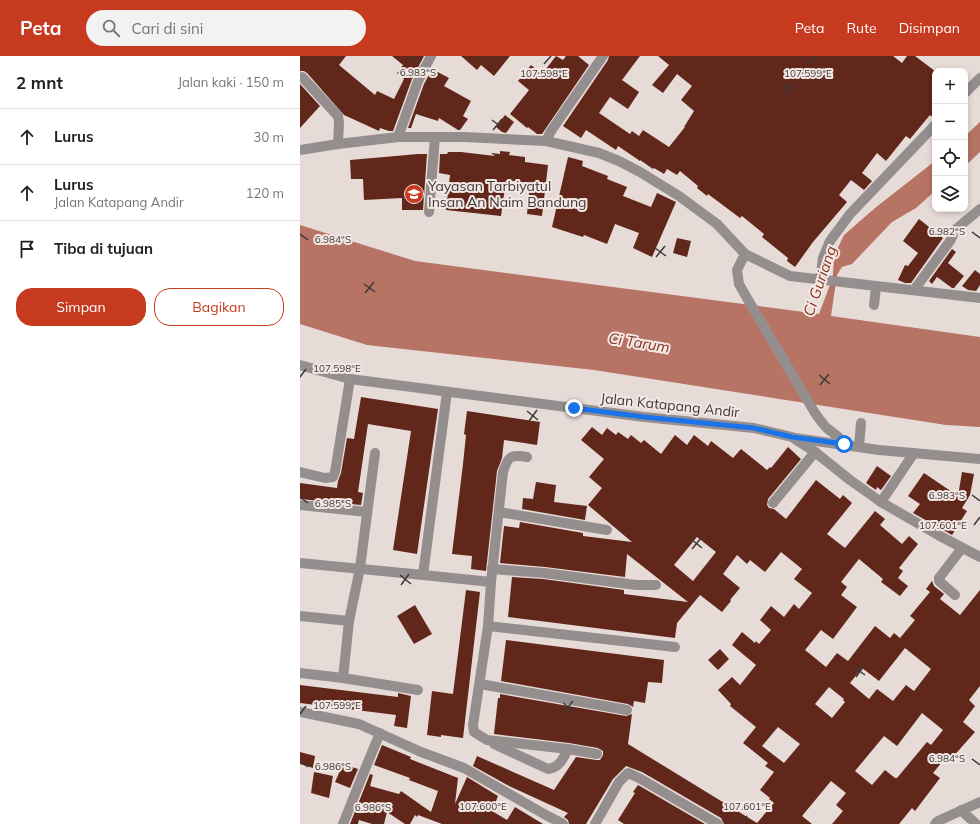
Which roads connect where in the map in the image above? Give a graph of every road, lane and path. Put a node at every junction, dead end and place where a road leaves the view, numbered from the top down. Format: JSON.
{"nodes":[{"id":1,"x":431,"y":56,"type":"edge"},
{"id":2,"x":603,"y":56,"type":"edge"},
{"id":3,"x":302,"y":77,"type":"dead end"},
{"id":4,"x":980,"y":78,"type":"edge"},
{"id":5,"x":968,"y":90,"type":"edge"},
{"id":6,"x":932,"y":128,"type":"edge"},
{"id":7,"x":435,"y":137,"type":"junction"},
{"id":8,"x":398,"y":138,"type":"junction"},
{"id":9,"x":546,"y":141,"type":"junction"},
{"id":10,"x":338,"y":144,"type":"junction"},
{"id":11,"x":300,"y":150,"type":"edge"},
{"id":12,"x":980,"y":209,"type":"edge"},
{"id":13,"x":429,"y":212,"type":"dead end"},
{"id":14,"x":745,"y":254,"type":"junction"},
{"id":15,"x":828,"y":280,"type":"junction"},
{"id":16,"x":876,"y":286,"type":"junction"},
{"id":17,"x":914,"y":290,"type":"junction"},
{"id":18,"x":980,"y":298,"type":"edge"},
{"id":19,"x":874,"y":305,"type":"dead end"},
{"id":20,"x":300,"y":365,"type":"edge"},
{"id":21,"x":350,"y":379,"type":"junction"},
{"id":22,"x":447,"y":392,"type":"junction"},
{"id":23,"x":861,"y":423,"type":"dead end"},
{"id":24,"x":827,"y":428,"type":"junction"},
{"id":25,"x":792,"y":437,"type":"junction"},
{"id":26,"x":805,"y":439,"type":"junction"},
{"id":27,"x":844,"y":444,"type":"junction"},
{"id":28,"x":860,"y":446,"type":"junction"},
{"id":29,"x":815,"y":452,"type":"junction"},
{"id":30,"x":375,"y":453,"type":"dead end"},
{"id":31,"x":914,"y":453,"type":"junction"},
{"id":32,"x":528,"y":457,"type":"dead end"},
{"id":33,"x":980,"y":459,"type":"edge"},
{"id":34,"x":300,"y":472,"type":"edge"},
{"id":35,"x":882,"y":502,"type":"junction"},
{"id":36,"x":773,"y":503,"type":"dead end"},
{"id":37,"x":300,"y":505,"type":"edge"},
{"id":38,"x":367,"y":512,"type":"junction"},
{"id":39,"x":499,"y":512,"type":"junction"},
{"id":40,"x":606,"y":530,"type":"dead end"},
{"id":41,"x":962,"y":548,"type":"junction"},
{"id":42,"x":980,"y":557,"type":"edge"},
{"id":43,"x":300,"y":563,"type":"edge"},
{"id":44,"x":360,"y":568,"type":"junction"},
{"id":45,"x":492,"y":569,"type":"junction"},
{"id":46,"x":423,"y":575,"type":"junction"},
{"id":47,"x":491,"y":582,"type":"junction"},
{"id":48,"x":656,"y":586,"type":"dead end"},
{"id":49,"x":955,"y":595,"type":"dead end"},
{"id":50,"x":300,"y":616,"type":"edge"},
{"id":51,"x":349,"y":621,"type":"junction"},
{"id":52,"x":488,"y":626,"type":"junction"},
{"id":53,"x":675,"y":647,"type":"dead end"},
{"id":54,"x":300,"y":673,"type":"edge"},
{"id":55,"x":343,"y":678,"type":"junction"},
{"id":56,"x":480,"y":684,"type":"junction"},
{"id":57,"x":418,"y":690,"type":"dead end"},
{"id":58,"x":627,"y":710,"type":"dead end"},
{"id":59,"x":300,"y":712,"type":"edge"},
{"id":60,"x":380,"y":733,"type":"junction"},
{"id":61,"x":487,"y":740,"type":"junction"},
{"id":62,"x":568,"y":749,"type":"junction"},
{"id":63,"x":596,"y":754,"type":"dead end"},
{"id":64,"x":980,"y":802,"type":"edge"},
{"id":65,"x":961,"y":810,"type":"junction"},
{"id":66,"x":343,"y":824,"type":"edge"},
{"id":67,"x":564,"y":824,"type":"edge"},
{"id":68,"x":595,"y":824,"type":"edge"},
{"id":69,"x":718,"y":824,"type":"edge"},
{"id":70,"x":934,"y":824,"type":"edge"},
{"id":71,"x":976,"y":824,"type":"edge"}],
"edges":[{"from":1,"to":8,"type":"street"},
{"from":2,"to":9,"type":"street"},
{"from":3,"to":10,"type":"street"},
{"from":4,"to":5,"type":"street"},
{"from":6,"to":15,"type":"street"},
{"from":7,"to":8,"type":"street"},
{"from":7,"to":9,"type":"street"},
{"from":7,"to":13,"type":"street"},
{"from":8,"to":10,"type":"street"},
{"from":9,"to":14,"type":"street"},
{"from":10,"to":11,"type":"street"},
{"from":12,"to":17,"type":"street"},
{"from":14,"to":15,"type":"street"},
{"from":14,"to":24,"type":"street"},
{"from":15,"to":16,"type":"street"},
{"from":16,"to":17,"type":"street"},
{"from":16,"to":19,"type":"street"},
{"from":17,"to":18,"type":"street"},
{"from":20,"to":21,"type":"street","name":"Jalan Katapang Andir"},
{"from":21,"to":22,"type":"street","name":"Jalan Katapang Andir"},
{"from":21,"to":34,"type":"street"},
{"from":22,"to":25,"type":"street","name":"Jalan Katapang Andir"},
{"from":22,"to":46,"type":"street"},
{"from":23,"to":28,"type":"street"},
{"from":24,"to":26,"type":"street"},
{"from":24,"to":27,"type":"street"},
{"from":25,"to":26,"type":"street"},
{"from":25,"to":29,"type":"street","name":"Jalan Katapang Andir"},
{"from":26,"to":27,"type":"street"},
{"from":27,"to":28,"type":"street"},
{"from":28,"to":31,"type":"street"},
{"from":29,"to":35,"type":"street","name":"Jalan Katapang Andir"},
{"from":29,"to":36,"type":"street"},
{"from":30,"to":38,"type":"street"},
{"from":31,"to":33,"type":"street"},
{"from":31,"to":35,"type":"street"},
{"from":32,"to":39,"type":"street"},
{"from":35,"to":41,"type":"street","name":"Jalan Katapang Andir"},
{"from":37,"to":38,"type":"street"},
{"from":38,"to":44,"type":"street"},
{"from":39,"to":40,"type":"street"},
{"from":39,"to":45,"type":"street"},
{"from":41,"to":42,"type":"street","name":"Jalan Katapang Andir"},
{"from":41,"to":49,"type":"street"},
{"from":43,"to":44,"type":"street"},
{"from":44,"to":46,"type":"street"},
{"from":44,"to":51,"type":"street"},
{"from":45,"to":47,"type":"street"},
{"from":45,"to":48,"type":"street"},
{"from":46,"to":47,"type":"street"},
{"from":47,"to":52,"type":"street"},
{"from":50,"to":51,"type":"street"},
{"from":51,"to":55,"type":"street"},
{"from":52,"to":53,"type":"street"},
{"from":52,"to":56,"type":"street"},
{"from":54,"to":55,"type":"street"},
{"from":55,"to":57,"type":"street"},
{"from":56,"to":58,"type":"street"},
{"from":56,"to":61,"type":"street"},
{"from":59,"to":60,"type":"street"},
{"from":60,"to":66,"type":"street"},
{"from":60,"to":67,"type":"street"},
{"from":61,"to":62,"type":"street"},
{"from":61,"to":62,"type":"street"},
{"from":62,"to":63,"type":"street"},
{"from":64,"to":65,"type":"street"},
{"from":65,"to":70,"type":"street"},
{"from":65,"to":71,"type":"street"},
{"from":68,"to":69,"type":"street"}]}
